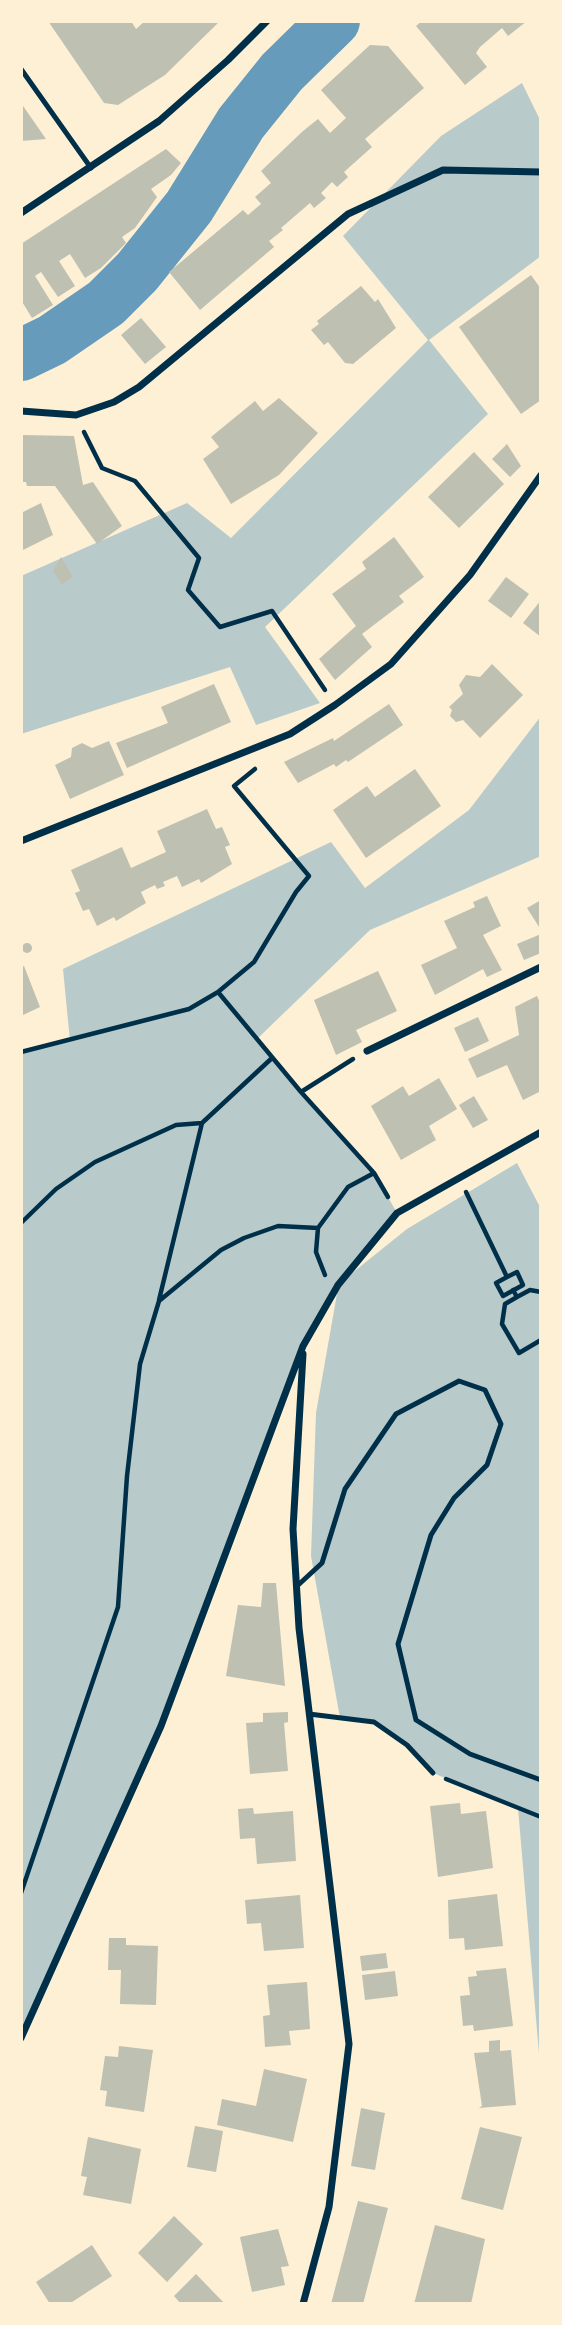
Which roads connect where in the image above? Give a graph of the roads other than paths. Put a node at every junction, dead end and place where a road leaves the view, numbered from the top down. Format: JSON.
{"nodes":[{"id":1,"x":267,"y":21,"type":"edge"},
{"id":2,"x":21,"y":69,"type":"edge"},
{"id":3,"x":91,"y":168,"type":"junction"},
{"id":4,"x":541,"y":172,"type":"edge"},
{"id":5,"x":21,"y":214,"type":"edge"},
{"id":6,"x":21,"y":411,"type":"edge"},
{"id":7,"x":541,"y":475,"type":"edge"},
{"id":8,"x":21,"y":841,"type":"edge"},
{"id":9,"x":541,"y":967,"type":"edge"},
{"id":10,"x":367,"y":1051,"type":"road end"},
{"id":11,"x":541,"y":1132,"type":"edge"},
{"id":12,"x":303,"y":1346,"type":"junction"},
{"id":13,"x":296,"y":1587,"type":"junction"},
{"id":14,"x":309,"y":1714,"type":"junction"},
{"id":15,"x":433,"y":1773,"type":"road end"},
{"id":16,"x":541,"y":1780,"type":"edge"},
{"id":17,"x":21,"y":2038,"type":"edge"},
{"id":18,"x":303,"y":2304,"type":"edge"}],
"edges":[{"from":1,"to":3,"type":"street"},
{"from":2,"to":3,"type":"lane"},
{"from":3,"to":5,"type":"street"},
{"from":4,"to":6,"type":"street"},
{"from":7,"to":8,"type":"street"},
{"from":9,"to":10,"type":"street"},
{"from":11,"to":12,"type":"street"},
{"from":12,"to":13,"type":"street"},
{"from":12,"to":17,"type":"street"},
{"from":13,"to":14,"type":"street"},
{"from":13,"to":16,"type":"lane"},
{"from":14,"to":15,"type":"lane"},
{"from":14,"to":18,"type":"street"}]}
